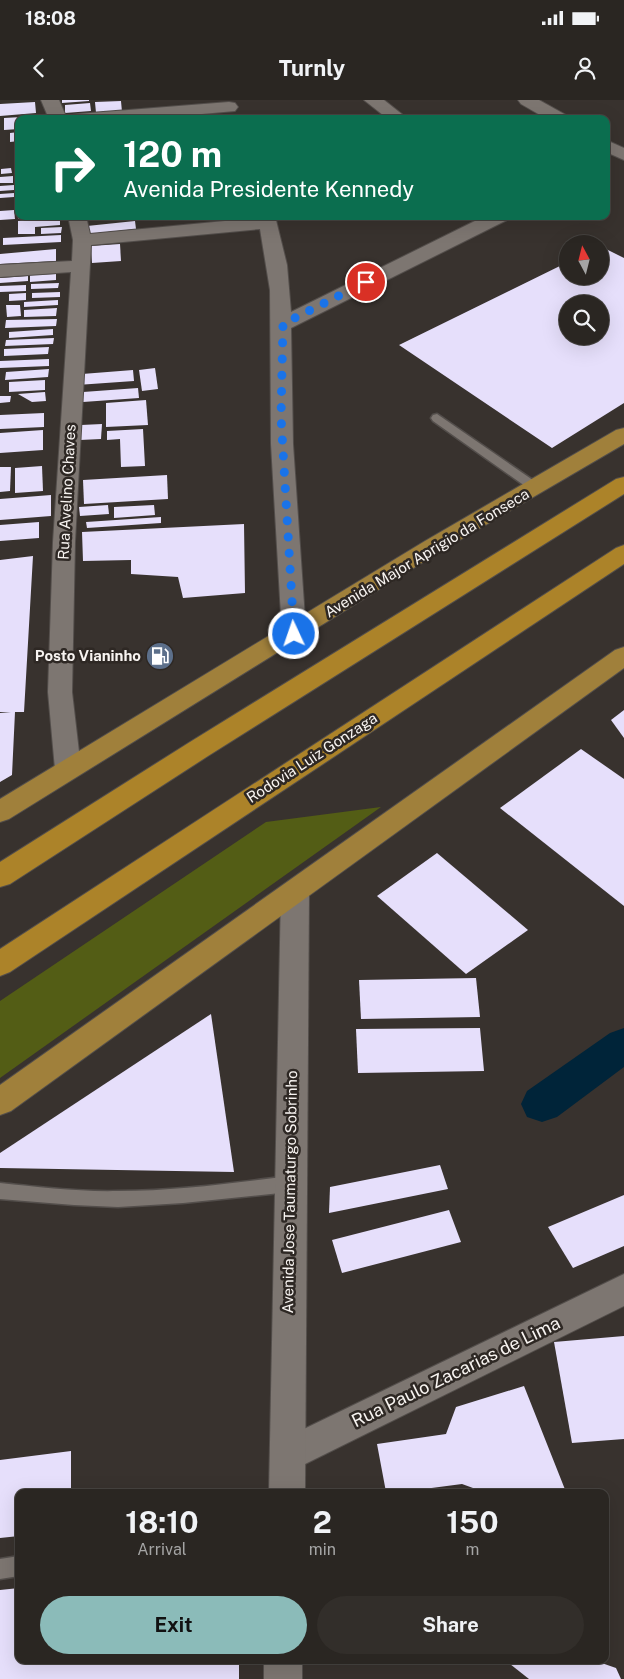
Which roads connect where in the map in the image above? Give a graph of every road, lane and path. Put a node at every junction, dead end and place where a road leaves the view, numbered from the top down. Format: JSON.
{"nodes":[{"id":1,"x":50,"y":100,"type":"edge"},
{"id":2,"x":373,"y":100,"type":"edge"},
{"id":3,"x":527,"y":100,"type":"edge"},
{"id":4,"x":229,"y":108,"type":"edge"},
{"id":5,"x":56,"y":115,"type":"edge"},
{"id":6,"x":133,"y":115,"type":"edge"},
{"id":7,"x":394,"y":115,"type":"edge"},
{"id":8,"x":553,"y":115,"type":"edge"},
{"id":9,"x":610,"y":147,"type":"edge"},
{"id":10,"x":624,"y":155,"type":"edge"},
{"id":11,"x":610,"y":162,"type":"edge"},
{"id":12,"x":79,"y":220,"type":"edge"},
{"id":13,"x":267,"y":220,"type":"edge"},
{"id":14,"x":492,"y":220,"type":"edge"},
{"id":15,"x":82,"y":240,"type":"junction"},
{"id":16,"x":81,"y":266,"type":"junction"},
{"id":17,"x":0,"y":271,"type":"edge"},
{"id":18,"x":283,"y":324,"type":"junction"},
{"id":19,"x":437,"y":418,"type":"dead end"},
{"id":20,"x":624,"y":435,"type":"edge"},
{"id":21,"x":624,"y":484,"type":"edge"},
{"id":22,"x":536,"y":488,"type":"junction"},
{"id":23,"x":624,"y":553,"type":"edge"},
{"id":24,"x":294,"y":634,"type":"junction"},
{"id":25,"x":624,"y":656,"type":"edge"},
{"id":26,"x":68,"y":769,"type":"junction"},
{"id":27,"x":0,"y":812,"type":"edge"},
{"id":28,"x":0,"y":876,"type":"edge"},
{"id":29,"x":294,"y":892,"type":"junction"},
{"id":30,"x":0,"y":964,"type":"edge"},
{"id":31,"x":0,"y":1102,"type":"edge"},
{"id":32,"x":290,"y":1184,"type":"junction"},
{"id":33,"x":0,"y":1191,"type":"edge"},
{"id":34,"x":624,"y":1288,"type":"edge"},
{"id":35,"x":287,"y":1455,"type":"junction"},
{"id":36,"x":286,"y":1489,"type":"edge"},
{"id":37,"x":15,"y":1567,"type":"edge"},
{"id":38,"x":0,"y":1569,"type":"edge"},
{"id":39,"x":283,"y":1664,"type":"edge"},
{"id":40,"x":283,"y":1679,"type":"edge"}],
"edges":[{"from":1,"to":5,"type":"street"},
{"from":2,"to":7,"type":"street"},
{"from":3,"to":8,"type":"street"},
{"from":4,"to":6,"type":"street"},
{"from":9,"to":10,"type":"street"},
{"from":10,"to":11,"type":"street"},
{"from":12,"to":15,"type":"street","name":"Rua Avelino Chaves"},
{"from":13,"to":15,"type":"street"},
{"from":13,"to":18,"type":"street"},
{"from":14,"to":18,"type":"street"},
{"from":15,"to":16,"type":"street","name":"Rua Avelino Chaves"},
{"from":16,"to":17,"type":"street"},
{"from":16,"to":26,"type":"street","name":"Rua Avelino Chaves"},
{"from":18,"to":24,"type":"street"},
{"from":19,"to":22,"type":"lane"},
{"from":20,"to":22,"type":"main road","name":"Avenida Major Aprigio da Fonseca"},
{"from":21,"to":28,"type":"highway"},
{"from":22,"to":24,"type":"main road","name":"Avenida Major Aprigio da Fonseca"},
{"from":23,"to":30,"type":"highway","name":"Rodovia Luiz Gonzaga"},
{"from":24,"to":26,"type":"main road","name":"Avenida Major Aprigio da Fonseca"},
{"from":25,"to":29,"type":"main road"},
{"from":26,"to":27,"type":"main road","name":"Avenida Major Aprigio da Fonseca"},
{"from":29,"to":31,"type":"main road"},
{"from":29,"to":32,"type":"street","name":"Avenida Jose Taumaturgo Sobrinho"},
{"from":32,"to":33,"type":"lane"},
{"from":32,"to":35,"type":"street","name":"Avenida Jose Taumaturgo Sobrinho"},
{"from":34,"to":35,"type":"street","name":"Rua Paulo Zacarias de Lima"},
{"from":35,"to":36,"type":"street","name":"Avenida Jose Taumaturgo Sobrinho"},
{"from":37,"to":38,"type":"lane"},
{"from":39,"to":40,"type":"street"}]}
